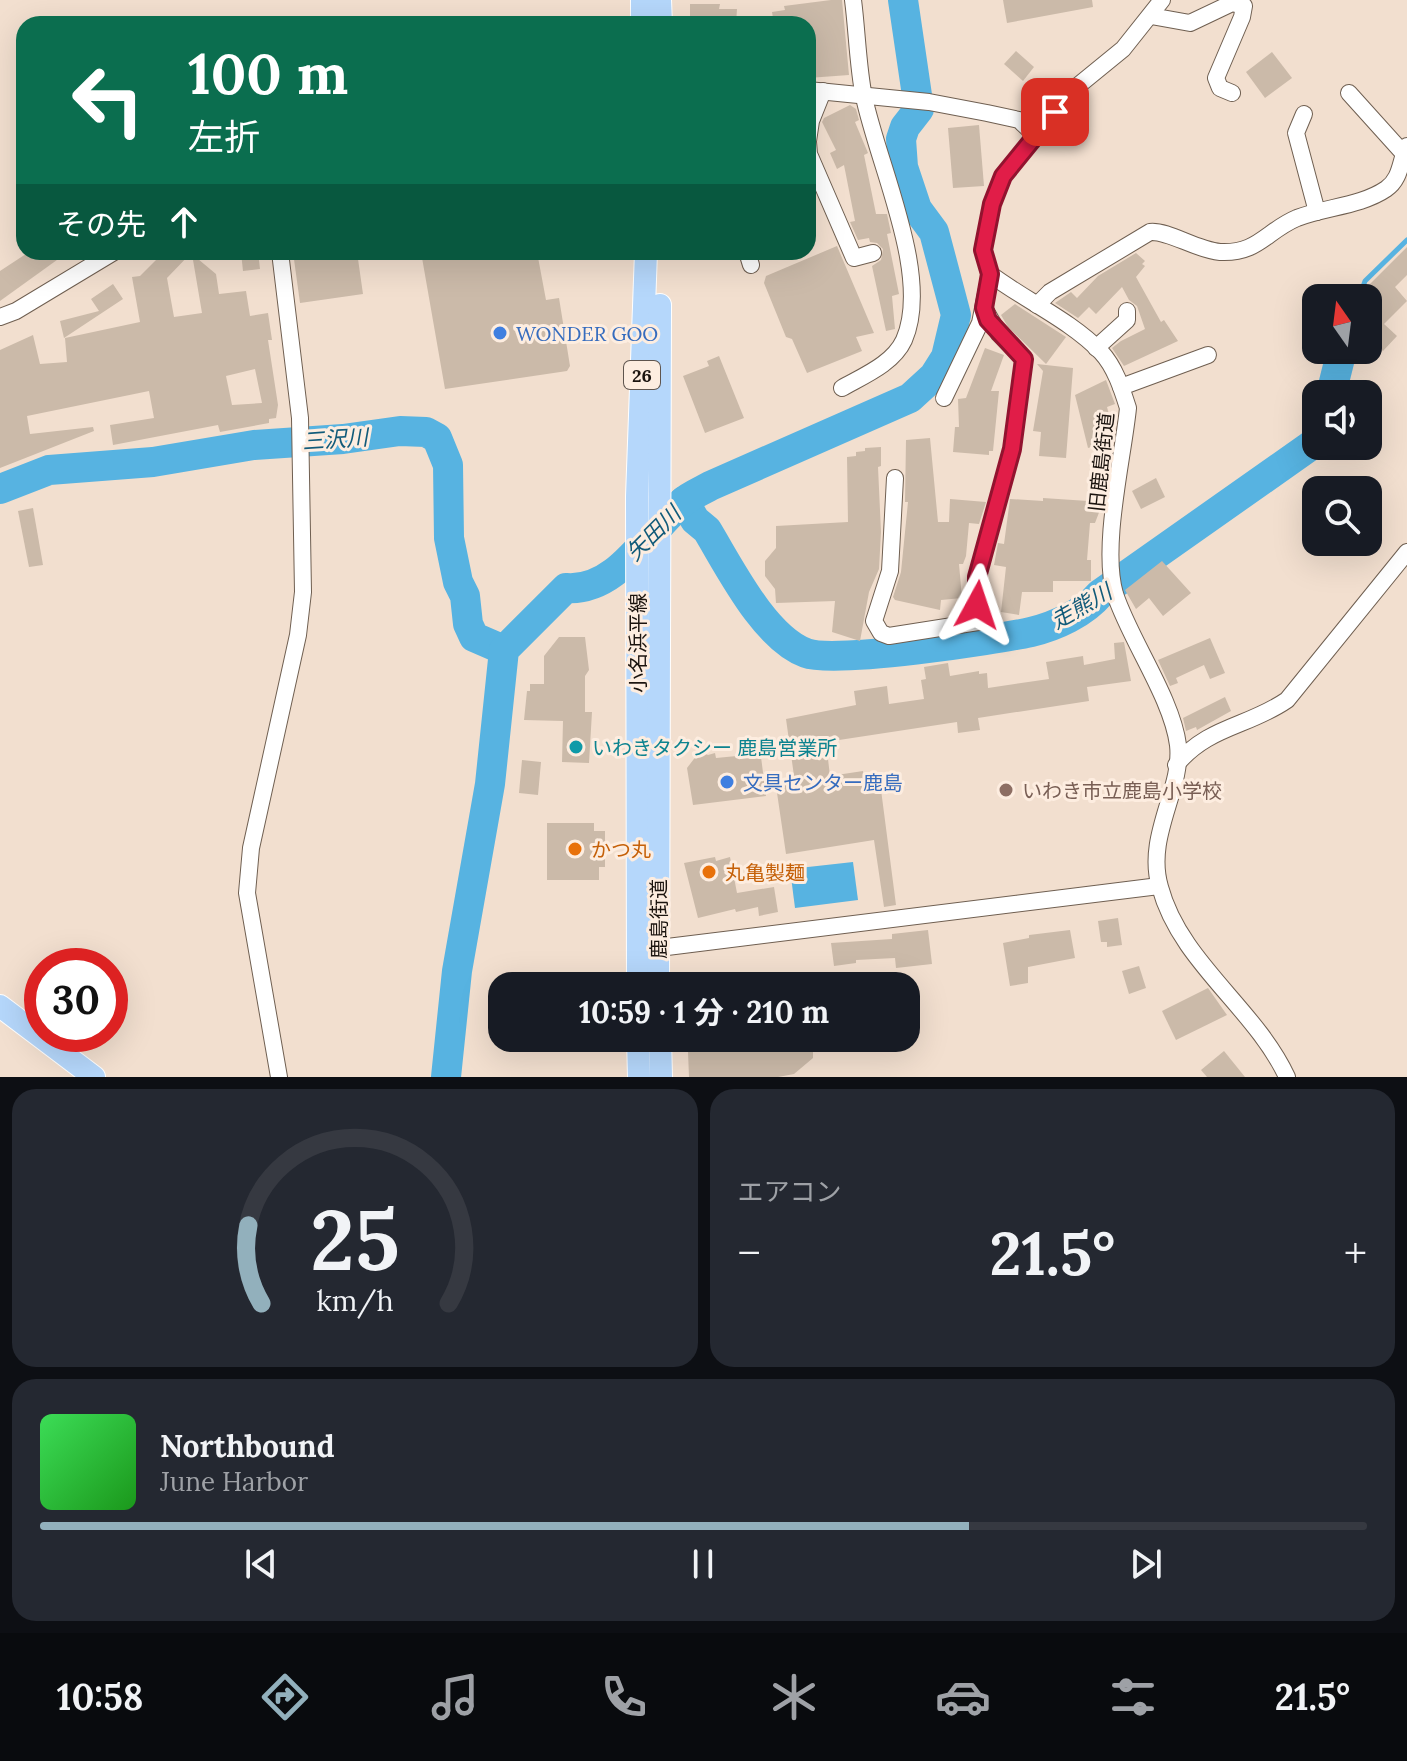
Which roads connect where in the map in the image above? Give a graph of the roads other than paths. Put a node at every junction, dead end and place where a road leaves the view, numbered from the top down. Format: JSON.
{"nodes":[{"id":1,"x":853,"y":0,"type":"edge"},
{"id":2,"x":1162,"y":0,"type":"edge"},
{"id":3,"x":1151,"y":16,"type":"junction"},
{"id":4,"x":816,"y":90,"type":"edge"},
{"id":5,"x":1232,"y":93,"type":"dead end"},
{"id":6,"x":1349,"y":93,"type":"dead end"},
{"id":7,"x":869,"y":95,"type":"junction"},
{"id":8,"x":1304,"y":114,"type":"dead end"},
{"id":9,"x":1035,"y":135,"type":"junction"},
{"id":10,"x":1405,"y":150,"type":"edge"},
{"id":11,"x":816,"y":170,"type":"edge"},
{"id":12,"x":1317,"y":212,"type":"junction"},
{"id":13,"x":873,"y":253,"type":"dead end"},
{"id":14,"x":101,"y":260,"type":"edge"},
{"id":15,"x":281,"y":260,"type":"edge"},
{"id":16,"x":646,"y":260,"type":"edge"},
{"id":17,"x":661,"y":260,"type":"edge"},
{"id":18,"x":990,"y":274,"type":"junction"},
{"id":19,"x":1037,"y":305,"type":"junction"},
{"id":20,"x":984,"y":308,"type":"junction"},
{"id":21,"x":1127,"y":311,"type":"dead end"},
{"id":22,"x":0,"y":317,"type":"edge"},
{"id":23,"x":1096,"y":348,"type":"junction"},
{"id":24,"x":1208,"y":355,"type":"dead end"},
{"id":25,"x":1121,"y":387,"type":"junction"},
{"id":26,"x":842,"y":388,"type":"dead end"},
{"id":27,"x":944,"y":398,"type":"dead end"},
{"id":28,"x":895,"y":478,"type":"dead end"},
{"id":29,"x":648,"y":494,"type":"junction"},
{"id":30,"x":1407,"y":552,"type":"edge"},
{"id":31,"x":1176,"y":765,"type":"junction"},
{"id":32,"x":1159,"y":886,"type":"junction"},
{"id":33,"x":647,"y":949,"type":"junction"},
{"id":34,"x":641,"y":972,"type":"edge"},
{"id":35,"x":654,"y":972,"type":"edge"},
{"id":36,"x":0,"y":1006,"type":"edge"},
{"id":37,"x":638,"y":1052,"type":"edge"},
{"id":38,"x":660,"y":1052,"type":"edge"},
{"id":39,"x":94,"y":1077,"type":"edge"},
{"id":40,"x":279,"y":1077,"type":"edge"},
{"id":41,"x":639,"y":1077,"type":"edge"},
{"id":42,"x":661,"y":1077,"type":"edge"},
{"id":43,"x":1287,"y":1077,"type":"edge"}],
"edges":[{"from":1,"to":7,"type":"street"},
{"from":2,"to":3,"type":"street"},
{"from":3,"to":5,"type":"street"},
{"from":3,"to":9,"type":"street"},
{"from":4,"to":7,"type":"street"},
{"from":6,"to":10,"type":"street"},
{"from":7,"to":9,"type":"street"},
{"from":7,"to":26,"type":"street"},
{"from":8,"to":12,"type":"street"},
{"from":9,"to":18,"type":"street"},
{"from":10,"to":12,"type":"street"},
{"from":11,"to":13,"type":"street"},
{"from":12,"to":19,"type":"street"},
{"from":14,"to":22,"type":"street"},
{"from":15,"to":40,"type":"street"},
{"from":16,"to":29,"type":"main road","number":"26"},
{"from":17,"to":29,"type":"main road","number":"26"},
{"from":18,"to":19,"type":"street","name":"旧鹿島街道"},
{"from":18,"to":20,"type":"street"},
{"from":19,"to":23,"type":"street","name":"旧鹿島街道"},
{"from":20,"to":27,"type":"street"},
{"from":20,"to":28,"type":"street"},
{"from":21,"to":23,"type":"street"},
{"from":23,"to":25,"type":"street","name":"旧鹿島街道"},
{"from":24,"to":25,"type":"street"},
{"from":25,"to":31,"type":"street","name":"旧鹿島街道"},
{"from":29,"to":33,"type":"main road","name":"鹿島街道","number":"26"},
{"from":30,"to":31,"type":"street"},
{"from":31,"to":32,"type":"street","name":"旧鹿島街道"},
{"from":32,"to":33,"type":"street"},
{"from":32,"to":43,"type":"street","name":"旧鹿島街道"},
{"from":33,"to":34,"type":"main road","number":"26"},
{"from":33,"to":35,"type":"main road","name":"鹿島街道","number":"26"},
{"from":36,"to":39,"type":"main road"},
{"from":37,"to":41,"type":"main road"},
{"from":38,"to":42,"type":"main road"}]}
